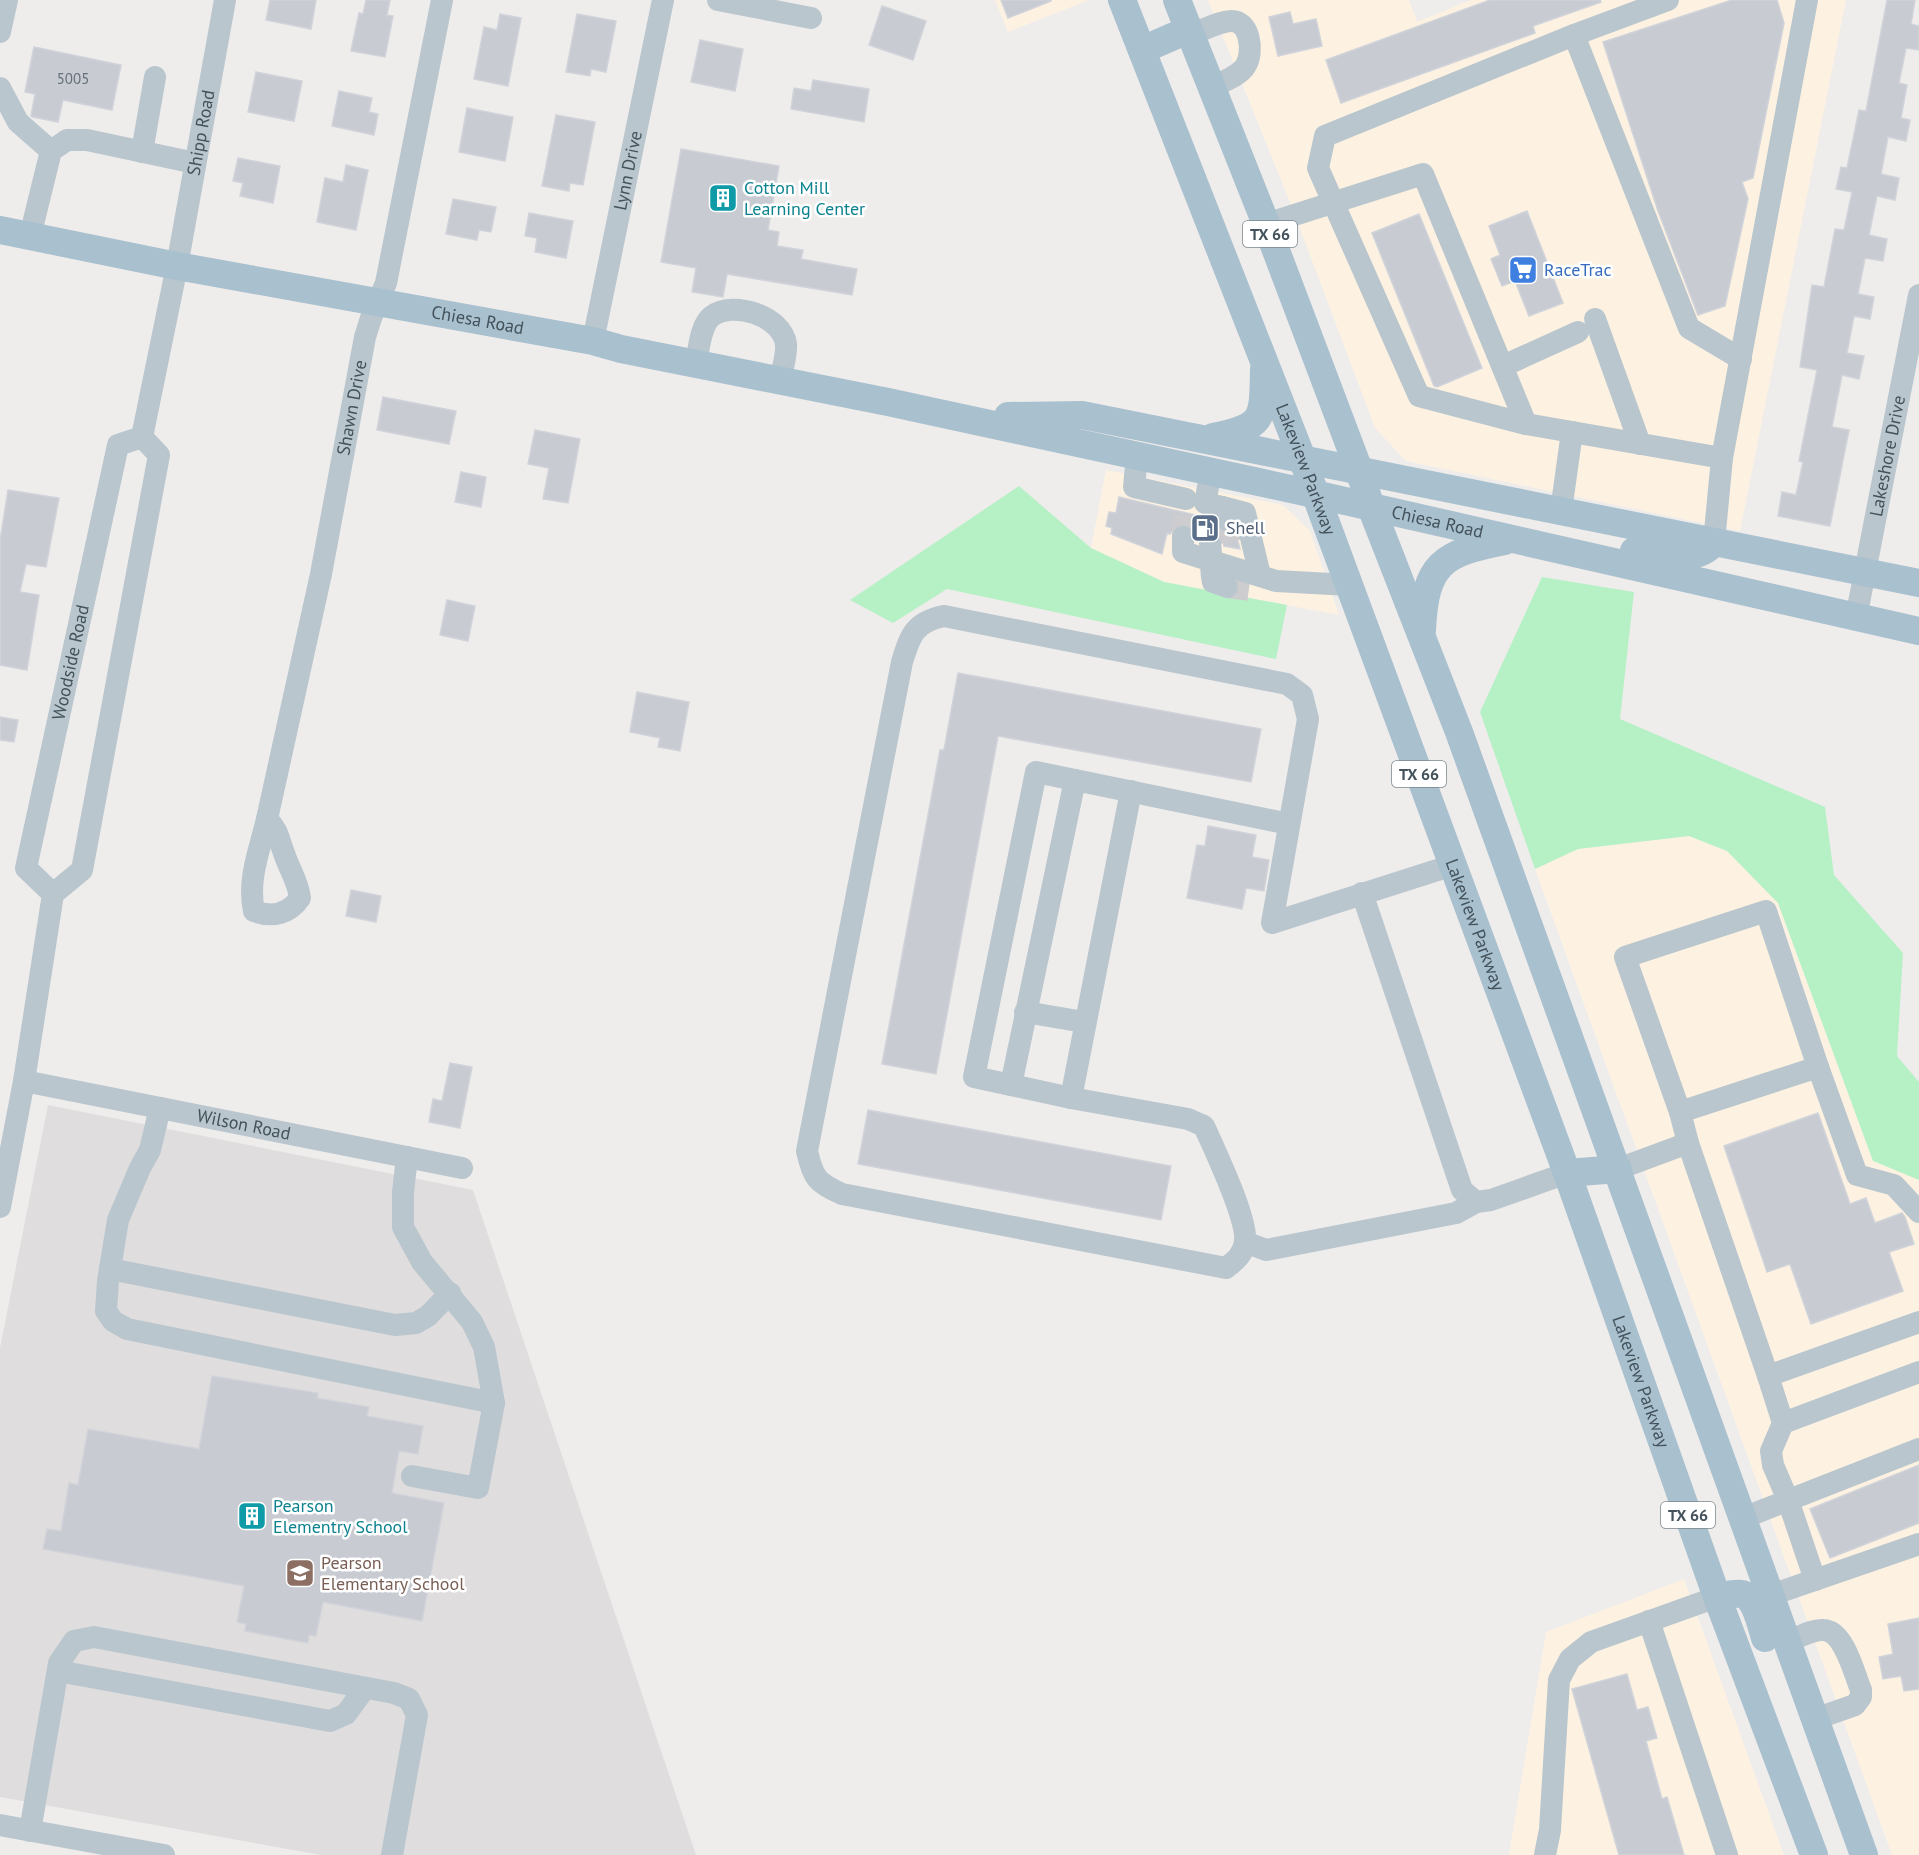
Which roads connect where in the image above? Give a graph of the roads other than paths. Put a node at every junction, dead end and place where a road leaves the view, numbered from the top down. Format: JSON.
{"nodes":[{"id":1,"x":7,"y":0,"type":"edge"},
{"id":2,"x":225,"y":0,"type":"edge"},
{"id":3,"x":442,"y":0,"type":"edge"},
{"id":4,"x":663,"y":0,"type":"edge"},
{"id":5,"x":718,"y":0,"type":"edge"},
{"id":6,"x":1122,"y":0,"type":"edge"},
{"id":7,"x":1177,"y":0,"type":"edge"},
{"id":8,"x":1668,"y":0,"type":"edge"},
{"id":9,"x":1807,"y":0,"type":"edge"},
{"id":10,"x":811,"y":18,"type":"dead end"},
{"id":11,"x":0,"y":32,"type":"edge"},
{"id":12,"x":1189,"y":32,"type":"junction"},
{"id":13,"x":1574,"y":35,"type":"junction"},
{"id":14,"x":1142,"y":50,"type":"junction"},
{"id":15,"x":155,"y":77,"type":"dead end"},
{"id":16,"x":1211,"y":87,"type":"junction"},
{"id":17,"x":0,"y":88,"type":"edge"},
{"id":18,"x":51,"y":152,"type":"junction"},
{"id":19,"x":142,"y":152,"type":"junction"},
{"id":20,"x":195,"y":163,"type":"junction"},
{"id":21,"x":1333,"y":203,"type":"junction"},
{"id":22,"x":1266,"y":224,"type":"junction"},
{"id":23,"x":0,"y":230,"type":"edge"},
{"id":24,"x":30,"y":236,"type":"junction"},
{"id":25,"x":177,"y":266,"type":"junction"},
{"id":26,"x":1919,"y":295,"type":"edge"},
{"id":27,"x":379,"y":301,"type":"junction"},
{"id":28,"x":593,"y":341,"type":"junction"},
{"id":29,"x":1741,"y":359,"type":"junction"},
{"id":30,"x":1264,"y":361,"type":"junction"},
{"id":31,"x":696,"y":364,"type":"junction"},
{"id":32,"x":1503,"y":366,"type":"junction"},
{"id":33,"x":780,"y":381,"type":"junction"},
{"id":34,"x":955,"y":417,"type":"junction"},
{"id":35,"x":1526,"y":424,"type":"junction"},
{"id":36,"x":1572,"y":432,"type":"junction"},
{"id":37,"x":142,"y":437,"type":"junction"},
{"id":38,"x":1203,"y":439,"type":"junction"},
{"id":39,"x":1640,"y":444,"type":"junction"},
{"id":40,"x":1137,"y":455,"type":"junction"},
{"id":41,"x":1302,"y":458,"type":"junction"},
{"id":42,"x":1722,"y":458,"type":"junction"},
{"id":43,"x":1359,"y":470,"type":"junction"},
{"id":44,"x":1211,"y":471,"type":"junction"},
{"id":45,"x":1314,"y":494,"type":"junction"},
{"id":46,"x":1371,"y":507,"type":"junction"},
{"id":47,"x":1205,"y":510,"type":"junction"},
{"id":48,"x":1561,"y":510,"type":"junction"},
{"id":49,"x":1183,"y":537,"type":"dead end"},
{"id":50,"x":1512,"y":539,"type":"junction"},
{"id":51,"x":1714,"y":542,"type":"junction"},
{"id":52,"x":1570,"y":553,"type":"junction"},
{"id":53,"x":1865,"y":572,"type":"junction"},
{"id":54,"x":1249,"y":575,"type":"junction"},
{"id":55,"x":1919,"y":583,"type":"edge"},
{"id":56,"x":1349,"y":585,"type":"junction"},
{"id":57,"x":1856,"y":618,"type":"junction"},
{"id":58,"x":1919,"y":631,"type":"edge"},
{"id":59,"x":1421,"y":635,"type":"junction"},
{"id":60,"x":1075,"y":780,"type":"junction"},
{"id":61,"x":1131,"y":791,"type":"junction"},
{"id":62,"x":267,"y":819,"type":"dead end"},
{"id":63,"x":1289,"y":824,"type":"junction"},
{"id":64,"x":1452,"y":865,"type":"junction"},
{"id":65,"x":1362,"y":892,"type":"junction"},
{"id":66,"x":53,"y":894,"type":"junction"},
{"id":67,"x":1025,"y":1012,"type":"junction"},
{"id":68,"x":1084,"y":1022,"type":"junction"},
{"id":69,"x":1818,"y":1067,"type":"junction"},
{"id":70,"x":24,"y":1081,"type":"junction"},
{"id":71,"x":1011,"y":1085,"type":"junction"},
{"id":72,"x":1071,"y":1098,"type":"junction"},
{"id":73,"x":160,"y":1108,"type":"junction"},
{"id":74,"x":1680,"y":1112,"type":"junction"},
{"id":75,"x":1688,"y":1143,"type":"junction"},
{"id":76,"x":407,"y":1157,"type":"junction"},
{"id":77,"x":462,"y":1168,"type":"dead end"},
{"id":78,"x":1618,"y":1169,"type":"junction"},
{"id":79,"x":1567,"y":1173,"type":"junction"},
{"id":80,"x":1476,"y":1202,"type":"junction"},
{"id":81,"x":0,"y":1207,"type":"edge"},
{"id":82,"x":1919,"y":1212,"type":"edge"},
{"id":83,"x":1245,"y":1242,"type":"junction"},
{"id":84,"x":110,"y":1269,"type":"junction"},
{"id":85,"x":450,"y":1293,"type":"junction"},
{"id":86,"x":1919,"y":1322,"type":"edge"},
{"id":87,"x":1919,"y":1372,"type":"edge"},
{"id":88,"x":1768,"y":1376,"type":"junction"},
{"id":89,"x":494,"y":1403,"type":"junction"},
{"id":90,"x":1783,"y":1423,"type":"junction"},
{"id":91,"x":1919,"y":1449,"type":"edge"},
{"id":92,"x":412,"y":1476,"type":"dead end"},
{"id":93,"x":1788,"y":1500,"type":"junction"},
{"id":94,"x":1743,"y":1518,"type":"junction"},
{"id":95,"x":1919,"y":1544,"type":"edge"},
{"id":96,"x":1815,"y":1580,"type":"junction"},
{"id":97,"x":1771,"y":1595,"type":"junction"},
{"id":98,"x":1717,"y":1597,"type":"junction"},
{"id":99,"x":1649,"y":1621,"type":"junction"},
{"id":100,"x":1787,"y":1642,"type":"junction"},
{"id":101,"x":58,"y":1671,"type":"junction"},
{"id":102,"x":365,"y":1688,"type":"junction"},
{"id":103,"x":1817,"y":1724,"type":"junction"},
{"id":104,"x":0,"y":1825,"type":"edge"},
{"id":105,"x":30,"y":1831,"type":"junction"},
{"id":106,"x":164,"y":1855,"type":"edge"},
{"id":107,"x":392,"y":1855,"type":"edge"},
{"id":108,"x":1545,"y":1855,"type":"edge"},
{"id":109,"x":1727,"y":1855,"type":"edge"},
{"id":110,"x":1815,"y":1855,"type":"edge"},
{"id":111,"x":1864,"y":1855,"type":"edge"}],
"edges":[{"from":1,"to":11,"type":"street"},
{"from":2,"to":20,"type":"street","name":"Shipp Road"},
{"from":3,"to":27,"type":"street","name":"Shawn Drive"},
{"from":4,"to":28,"type":"street","name":"Lynn Drive"},
{"from":5,"to":10,"type":"street"},
{"from":6,"to":14,"type":"main road","name":"Lakeview Parkway","number":"TX 66"},
{"from":7,"to":12,"type":"main road","number":"TX 66"},
{"from":8,"to":13,"type":"street"},
{"from":9,"to":29,"type":"street"},
{"from":12,"to":14,"type":"main road"},
{"from":12,"to":16,"type":"main road","number":"TX 66"},
{"from":12,"to":16,"type":"street"},
{"from":13,"to":21,"type":"street"},
{"from":13,"to":29,"type":"street"},
{"from":14,"to":30,"type":"main road","name":"Lakeview Parkway","number":"TX 66"},
{"from":15,"to":19,"type":"street"},
{"from":16,"to":22,"type":"main road","number":"TX 66"},
{"from":17,"to":18,"type":"street"},
{"from":18,"to":19,"type":"street"},
{"from":18,"to":24,"type":"street"},
{"from":19,"to":20,"type":"street"},
{"from":20,"to":25,"type":"street","name":"Shipp Road"},
{"from":21,"to":22,"type":"street"},
{"from":21,"to":32,"type":"street"},
{"from":21,"to":35,"type":"street"},
{"from":22,"to":43,"type":"main road","number":"TX 66"},
{"from":23,"to":24,"type":"main road","name":"Chiesa Road"},
{"from":24,"to":25,"type":"main road","name":"Chiesa Road"},
{"from":25,"to":27,"type":"main road","name":"Chiesa Road"},
{"from":25,"to":37,"type":"street"},
{"from":26,"to":53,"type":"street","name":"Lakeshore Drive"},
{"from":27,"to":28,"type":"main road","name":"Chiesa Road"},
{"from":27,"to":62,"type":"street","name":"Shawn Drive"},
{"from":28,"to":31,"type":"main road","name":"Chiesa Road"},
{"from":29,"to":42,"type":"street"},
{"from":30,"to":38,"type":"main road"},
{"from":30,"to":41,"type":"main road","name":"Lakeview Parkway","number":"TX 66"},
{"from":31,"to":33,"type":"main road","name":"Chiesa Road"},
{"from":31,"to":33,"type":"street"},
{"from":32,"to":35,"type":"street"},
{"from":32,"to":39,"type":"street"},
{"from":33,"to":34,"type":"main road","name":"Chiesa Road"},
{"from":34,"to":38,"type":"main road","name":"Chiesa Road"},
{"from":34,"to":40,"type":"main road","name":"Chiesa Road"},
{"from":35,"to":36,"type":"street"},
{"from":36,"to":39,"type":"street"},
{"from":36,"to":48,"type":"street"},
{"from":37,"to":66,"type":"street"},
{"from":37,"to":66,"type":"street","name":"Woodside Road"},
{"from":38,"to":41,"type":"main road","name":"Chiesa Road"},
{"from":39,"to":42,"type":"street"},
{"from":40,"to":44,"type":"main road","name":"Chiesa Road"},
{"from":40,"to":47,"type":"street"},
{"from":41,"to":43,"type":"main road","name":"Chiesa Road"},
{"from":41,"to":45,"type":"main road","name":"Lakeview Parkway","number":"TX 66"},
{"from":42,"to":51,"type":"street"},
{"from":43,"to":46,"type":"main road","number":"TX 66"},
{"from":43,"to":48,"type":"main road","name":"Chiesa Road"},
{"from":44,"to":45,"type":"main road","name":"Chiesa Road"},
{"from":44,"to":47,"type":"street"},
{"from":45,"to":46,"type":"main road","name":"Chiesa Road"},
{"from":45,"to":56,"type":"main road","name":"Lakeview Parkway","number":"TX 66"},
{"from":46,"to":50,"type":"main road","name":"Chiesa Road"},
{"from":46,"to":59,"type":"main road","number":"TX 66"},
{"from":47,"to":54,"type":"street"},
{"from":48,"to":51,"type":"main road","name":"Chiesa Road"},
{"from":49,"to":54,"type":"street"},
{"from":50,"to":52,"type":"main road","name":"Chiesa Road"},
{"from":50,"to":59,"type":"main road"},
{"from":51,"to":52,"type":"main road"},
{"from":51,"to":53,"type":"main road","name":"Chiesa Road"},
{"from":52,"to":57,"type":"main road","name":"Chiesa Road"},
{"from":53,"to":55,"type":"main road","name":"Chiesa Road"},
{"from":53,"to":57,"type":"street","name":"Lakeshore Drive"},
{"from":54,"to":56,"type":"street"},
{"from":56,"to":64,"type":"main road","name":"Lakeview Parkway","number":"TX 66"},
{"from":57,"to":58,"type":"main road","name":"Chiesa Road"},
{"from":59,"to":78,"type":"main road","number":"TX 66"},
{"from":60,"to":61,"type":"street"},
{"from":60,"to":67,"type":"street"},
{"from":60,"to":71,"type":"street"},
{"from":61,"to":63,"type":"street"},
{"from":61,"to":68,"type":"street"},
{"from":63,"to":65,"type":"street"},
{"from":63,"to":83,"type":"street"},
{"from":64,"to":65,"type":"street"},
{"from":64,"to":79,"type":"main road","name":"Lakeview Parkway","number":"TX 66"},
{"from":65,"to":80,"type":"street"},
{"from":66,"to":70,"type":"street"},
{"from":67,"to":68,"type":"street"},
{"from":67,"to":71,"type":"street"},
{"from":68,"to":72,"type":"street"},
{"from":69,"to":74,"type":"street"},
{"from":69,"to":74,"type":"street"},
{"from":69,"to":82,"type":"street"},
{"from":70,"to":73,"type":"street","name":"Wilson Road"},
{"from":70,"to":81,"type":"street"},
{"from":71,"to":72,"type":"street"},
{"from":72,"to":83,"type":"street"},
{"from":73,"to":76,"type":"street","name":"Wilson Road"},
{"from":73,"to":84,"type":"street"},
{"from":74,"to":75,"type":"street"},
{"from":75,"to":78,"type":"street"},
{"from":75,"to":88,"type":"street"},
{"from":76,"to":77,"type":"street","name":"Wilson Road"},
{"from":76,"to":85,"type":"street"},
{"from":78,"to":79,"type":"main road"},
{"from":78,"to":94,"type":"main road","number":"TX 66"},
{"from":79,"to":80,"type":"street"},
{"from":79,"to":98,"type":"main road","name":"Lakeview Parkway","number":"TX 66"},
{"from":80,"to":83,"type":"street"},
{"from":84,"to":85,"type":"street"},
{"from":84,"to":89,"type":"street"},
{"from":85,"to":89,"type":"street"},
{"from":86,"to":88,"type":"street"},
{"from":87,"to":90,"type":"street"},
{"from":88,"to":90,"type":"street"},
{"from":89,"to":92,"type":"street"},
{"from":90,"to":93,"type":"street"},
{"from":91,"to":93,"type":"street"},
{"from":93,"to":94,"type":"street"},
{"from":93,"to":96,"type":"street"},
{"from":94,"to":97,"type":"main road","number":"TX 66"},
{"from":95,"to":96,"type":"street"},
{"from":96,"to":97,"type":"street"},
{"from":97,"to":100,"type":"main road","number":"TX 66"},
{"from":98,"to":99,"type":"street"},
{"from":98,"to":103,"type":"main road"},
{"from":98,"to":110,"type":"main road","name":"Lakeview Parkway","number":"TX 66"},
{"from":99,"to":108,"type":"street"},
{"from":99,"to":109,"type":"street"},
{"from":100,"to":103,"type":"main road","number":"TX 66"},
{"from":100,"to":103,"type":"street"},
{"from":101,"to":102,"type":"street"},
{"from":101,"to":102,"type":"street"},
{"from":101,"to":105,"type":"street"},
{"from":102,"to":107,"type":"street"},
{"from":103,"to":111,"type":"main road","number":"TX 66"},
{"from":104,"to":105,"type":"street"},
{"from":105,"to":106,"type":"street"}]}
